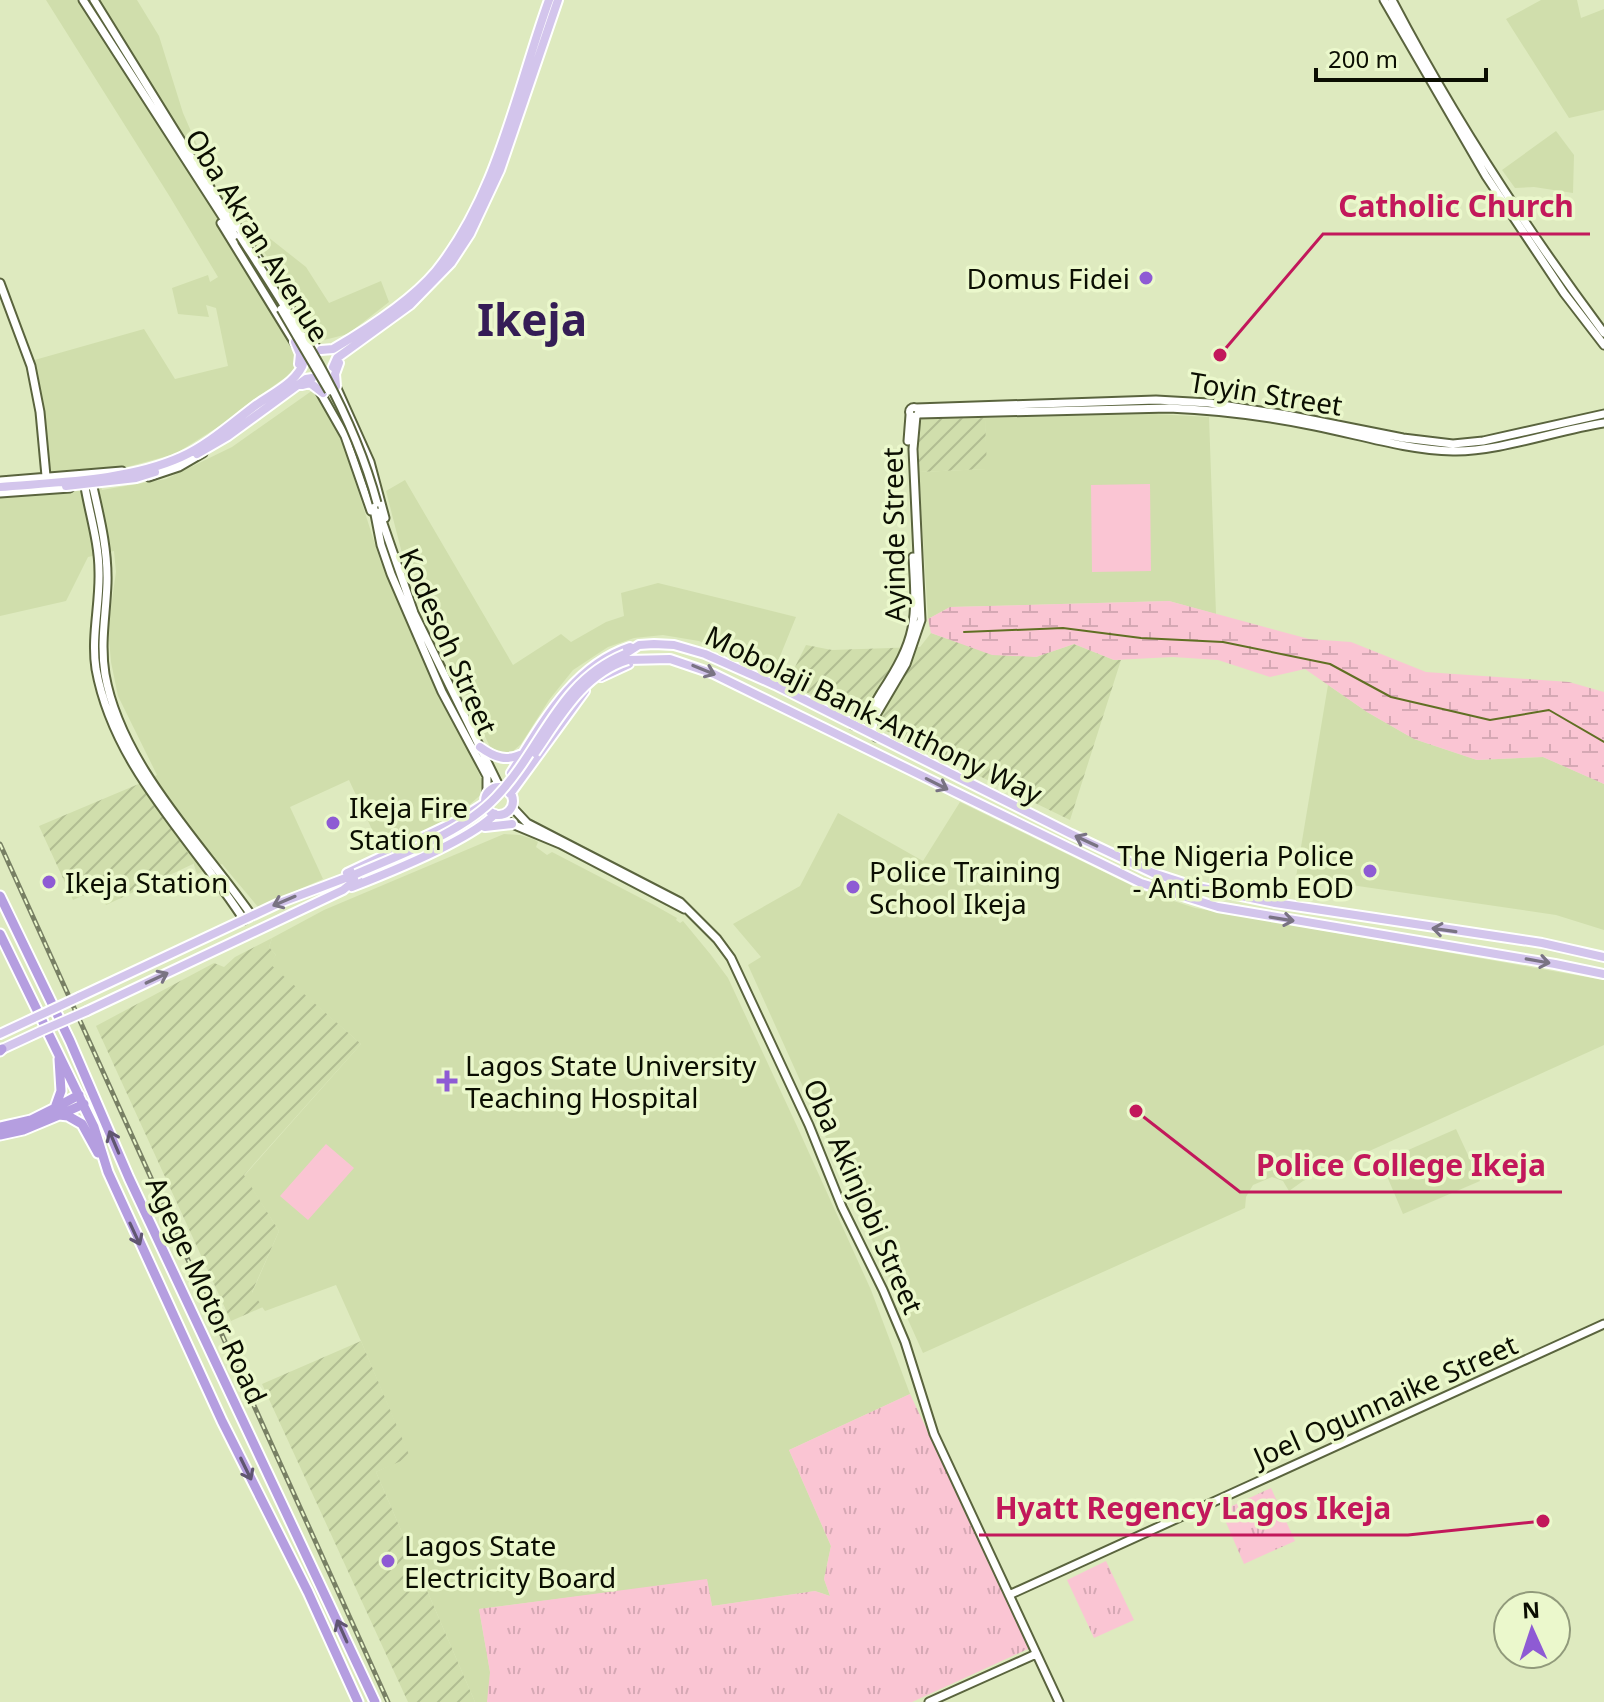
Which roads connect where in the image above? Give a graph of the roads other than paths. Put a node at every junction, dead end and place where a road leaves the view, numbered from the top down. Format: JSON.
{"nodes":[{"id":1,"x":83,"y":0,"type":"edge"},
{"id":2,"x":94,"y":0,"type":"edge"},
{"id":3,"x":549,"y":0,"type":"edge"},
{"id":4,"x":558,"y":0,"type":"edge"},
{"id":5,"x":1384,"y":0,"type":"edge"},
{"id":6,"x":1392,"y":0,"type":"edge"},
{"id":7,"x":217,"y":205,"type":"junction"},
{"id":8,"x":436,"y":274,"type":"junction"},
{"id":9,"x":0,"y":283,"type":"edge"},
{"id":10,"x":287,"y":302,"type":"junction"},
{"id":11,"x":275,"y":310,"type":"junction"},
{"id":12,"x":1604,"y":333,"type":"edge"},
{"id":13,"x":295,"y":342,"type":"junction"},
{"id":14,"x":1604,"y":345,"type":"edge"},
{"id":15,"x":317,"y":347,"type":"junction"},
{"id":16,"x":342,"y":349,"type":"junction"},
{"id":17,"x":304,"y":361,"type":"junction"},
{"id":18,"x":333,"y":367,"type":"junction"},
{"id":19,"x":312,"y":378,"type":"junction"},
{"id":20,"x":336,"y":386,"type":"junction"},
{"id":21,"x":289,"y":388,"type":"junction"},
{"id":22,"x":323,"y":393,"type":"junction"},
{"id":23,"x":915,"y":413,"type":"junction"},
{"id":24,"x":1604,"y":415,"type":"edge"},
{"id":25,"x":357,"y":432,"type":"junction"},
{"id":26,"x":345,"y":436,"type":"junction"},
{"id":27,"x":204,"y":447,"type":"junction"},
{"id":28,"x":51,"y":482,"type":"junction"},
{"id":29,"x":89,"y":487,"type":"junction"},
{"id":30,"x":0,"y":488,"type":"edge"},
{"id":31,"x":375,"y":504,"type":"junction"},
{"id":32,"x":381,"y":545,"type":"junction"},
{"id":33,"x":391,"y":552,"type":"junction"},
{"id":34,"x":639,"y":645,"type":"junction"},
{"id":35,"x":630,"y":657,"type":"junction"},
{"id":36,"x":853,"y":725,"type":"junction"},
{"id":37,"x":876,"y":737,"type":"junction"},
{"id":38,"x":531,"y":743,"type":"junction"},
{"id":39,"x":893,"y":745,"type":"junction"},
{"id":40,"x":480,"y":747,"type":"junction"},
{"id":41,"x":543,"y":750,"type":"junction"},
{"id":42,"x":524,"y":752,"type":"junction"},
{"id":43,"x":886,"y":757,"type":"junction"},
{"id":44,"x":501,"y":788,"type":"junction"},
{"id":45,"x":510,"y":794,"type":"junction"},
{"id":46,"x":486,"y":798,"type":"junction"},
{"id":47,"x":512,"y":807,"type":"junction"},
{"id":48,"x":497,"y":815,"type":"junction"},
{"id":49,"x":512,"y":824,"type":"junction"},
{"id":50,"x":445,"y":828,"type":"junction"},
{"id":51,"x":477,"y":829,"type":"junction"},
{"id":52,"x":452,"y":842,"type":"junction"},
{"id":53,"x":357,"y":876,"type":"junction"},
{"id":54,"x":339,"y":879,"type":"junction"},
{"id":55,"x":343,"y":890,"type":"junction"},
{"id":56,"x":0,"y":896,"type":"edge"},
{"id":57,"x":686,"y":910,"type":"junction"},
{"id":58,"x":248,"y":918,"type":"junction"},
{"id":59,"x":0,"y":934,"type":"edge"},
{"id":60,"x":1473,"y":934,"type":"junction"},
{"id":61,"x":1507,"y":938,"type":"junction"},
{"id":62,"x":0,"y":946,"type":"edge"},
{"id":63,"x":1472,"y":949,"type":"junction"},
{"id":64,"x":1506,"y":955,"type":"junction"},
{"id":65,"x":1604,"y":957,"type":"edge"},
{"id":66,"x":16,"y":967,"type":"junction"},
{"id":67,"x":1604,"y":974,"type":"edge"},
{"id":68,"x":0,"y":1034,"type":"edge"},
{"id":69,"x":56,"y":1044,"type":"junction"},
{"id":70,"x":1,"y":1050,"type":"edge"},
{"id":71,"x":82,"y":1100,"type":"junction"},
{"id":72,"x":57,"y":1111,"type":"junction"},
{"id":73,"x":0,"y":1127,"type":"edge"},
{"id":74,"x":0,"y":1135,"type":"edge"},
{"id":75,"x":108,"y":1172,"type":"junction"},
{"id":76,"x":1604,"y":1324,"type":"edge"},
{"id":77,"x":297,"y":1536,"type":"junction"},
{"id":78,"x":281,"y":1543,"type":"junction"},
{"id":79,"x":1009,"y":1595,"type":"junction"},
{"id":80,"x":1036,"y":1654,"type":"junction"},
{"id":81,"x":358,"y":1702,"type":"edge"},
{"id":82,"x":375,"y":1702,"type":"edge"},
{"id":83,"x":929,"y":1702,"type":"edge"},
{"id":84,"x":1059,"y":1702,"type":"edge"}],
"edges":[{"from":1,"to":7,"type":"street","name":"Oba Akran Avenue"},
{"from":2,"to":7,"type":"street","name":"Oba Akran Avenue"},
{"from":3,"to":8,"type":"main road"},
{"from":4,"to":8,"type":"main road"},
{"from":5,"to":14,"type":"street"},
{"from":6,"to":12,"type":"street"},
{"from":7,"to":10,"type":"street"},
{"from":7,"to":11,"type":"street"},
{"from":7,"to":31,"type":"street","name":"Oba Akran Avenue","bridge":true},
{"from":8,"to":16,"type":"main road"},
{"from":9,"to":28,"type":"street"},
{"from":10,"to":11,"type":"street"},
{"from":10,"to":15,"type":"street"},
{"from":11,"to":13,"type":"street"},
{"from":13,"to":17,"type":"street"},
{"from":13,"to":21,"type":"main road"},
{"from":15,"to":16,"type":"main road"},
{"from":15,"to":17,"type":"main road"},
{"from":15,"to":18,"type":"main road"},
{"from":16,"to":18,"type":"main road"},
{"from":16,"to":20,"type":"main road"},
{"from":17,"to":19,"type":"main road"},
{"from":17,"to":21,"type":"main road"},
{"from":18,"to":19,"type":"main road"},
{"from":18,"to":20,"type":"street"},
{"from":19,"to":21,"type":"main road"},
{"from":19,"to":22,"type":"street"},
{"from":20,"to":25,"type":"street"},
{"from":21,"to":22,"type":"main road"},
{"from":21,"to":27,"type":"main road"},
{"from":22,"to":26,"type":"street"},
{"from":23,"to":24,"type":"street","name":"Toyin Street"},
{"from":23,"to":36,"type":"street","name":"Ayinde Street"},
{"from":23,"to":37,"type":"street","name":"Ayinde Street"},
{"from":25,"to":26,"type":"street"},
{"from":25,"to":33,"type":"street"},
{"from":26,"to":32,"type":"street"},
{"from":27,"to":28,"type":"street"},
{"from":27,"to":28,"type":"main road"},
{"from":27,"to":29,"type":"street"},
{"from":28,"to":30,"type":"main road"},
{"from":29,"to":30,"type":"street"},
{"from":29,"to":58,"type":"street"},
{"from":31,"to":32,"type":"street","name":"Kodesoh Street"},
{"from":31,"to":33,"type":"street","name":"Kodesoh Street"},
{"from":32,"to":46,"type":"street","name":"Kodesoh Street"},
{"from":33,"to":40,"type":"street","name":"Kodesoh Street"},
{"from":34,"to":35,"type":"main road"},
{"from":34,"to":36,"type":"main road","name":"Mobolaji Bank-Anthony Way"},
{"from":34,"to":38,"type":"main road"},
{"from":35,"to":41,"type":"main road"},
{"from":35,"to":43,"type":"main road","name":"Mobolaji Bank-Anthony Way","one_way":true},
{"from":35,"to":53,"type":"main road","bridge":true},
{"from":36,"to":37,"type":"main road","name":"Mobolaji Bank-Anthony Way"},
{"from":37,"to":39,"type":"main road","name":"Mobolaji Bank-Anthony Way"},
{"from":38,"to":41,"type":"main road"},
{"from":38,"to":42,"type":"main road"},
{"from":39,"to":43,"type":"main road"},
{"from":60,"to":39,"type":"main road","name":"Mobolaji Bank-Anthony Way","one_way":true},
{"from":40,"to":42,"type":"main road"},
{"from":40,"to":44,"type":"street","name":"Kodesoh Street"},
{"from":41,"to":45,"type":"main road"},
{"from":42,"to":44,"type":"main road"},
{"from":43,"to":63,"type":"main road","name":"Mobolaji Bank-Anthony Way","one_way":true},
{"from":44,"to":45,"type":"main road"},
{"from":44,"to":46,"type":"main road"},
{"from":45,"to":47,"type":"main road"},
{"from":46,"to":48,"type":"main road"},
{"from":46,"to":50,"type":"main road"},
{"from":47,"to":48,"type":"main road"},
{"from":47,"to":57,"type":"street","name":"Oba Akinjobi Street"},
{"from":48,"to":49,"type":"street"},
{"from":48,"to":51,"type":"main road"},
{"from":49,"to":51,"type":"main road"},
{"from":49,"to":57,"type":"street"},
{"from":50,"to":52,"type":"main road"},
{"from":50,"to":54,"type":"main road"},
{"from":51,"to":52,"type":"main road"},
{"from":52,"to":55,"type":"main road"},
{"from":53,"to":54,"type":"main road"},
{"from":53,"to":55,"type":"main road"},
{"from":54,"to":58,"type":"main road","one_way":true},
{"from":70,"to":55,"type":"main road","one_way":true,"bridge":true},
{"from":77,"to":56,"type":"highway","name":"Agege Motor Road","one_way":true},
{"from":57,"to":79,"type":"street","name":"Oba Akinjobi Street"},
{"from":58,"to":68,"type":"main road","bridge":true},
{"from":59,"to":66,"type":"highway","name":"Agege Motor Road"},
{"from":60,"to":61,"type":"main road","name":"Mobolaji Bank-Anthony Way"},
{"from":60,"to":63,"type":"main road"},
{"from":61,"to":64,"type":"main road"},
{"from":61,"to":65,"type":"main road","name":"Mobolaji Bank-Anthony Way"},
{"from":62,"to":66,"type":"highway"},
{"from":63,"to":64,"type":"main road","name":"Mobolaji Bank-Anthony Way"},
{"from":64,"to":67,"type":"main road","name":"Mobolaji Bank-Anthony Way","one_way":true},
{"from":66,"to":69,"type":"highway","name":"Agege Motor Road"},
{"from":69,"to":71,"type":"highway","name":"Agege Motor Road"},
{"from":69,"to":72,"type":"highway"},
{"from":71,"to":72,"type":"highway"},
{"from":71,"to":75,"type":"highway","name":"Agege Motor Road"},
{"from":72,"to":73,"type":"highway"},
{"from":72,"to":74,"type":"highway"},
{"from":72,"to":75,"type":"highway"},
{"from":75,"to":78,"type":"highway","name":"Agege Motor Road","one_way":true},
{"from":76,"to":79,"type":"street","name":"Joel Ogunnaike Street"},
{"from":77,"to":78,"type":"highway"},
{"from":82,"to":77,"type":"highway","name":"Agege Motor Road","one_way":true},
{"from":78,"to":81,"type":"highway","name":"Agege Motor Road"},
{"from":79,"to":80,"type":"street","name":"Oba Akinjobi Street"},
{"from":80,"to":83,"type":"street"},
{"from":80,"to":84,"type":"street","name":"Oba Akinjobi Street"}]}
